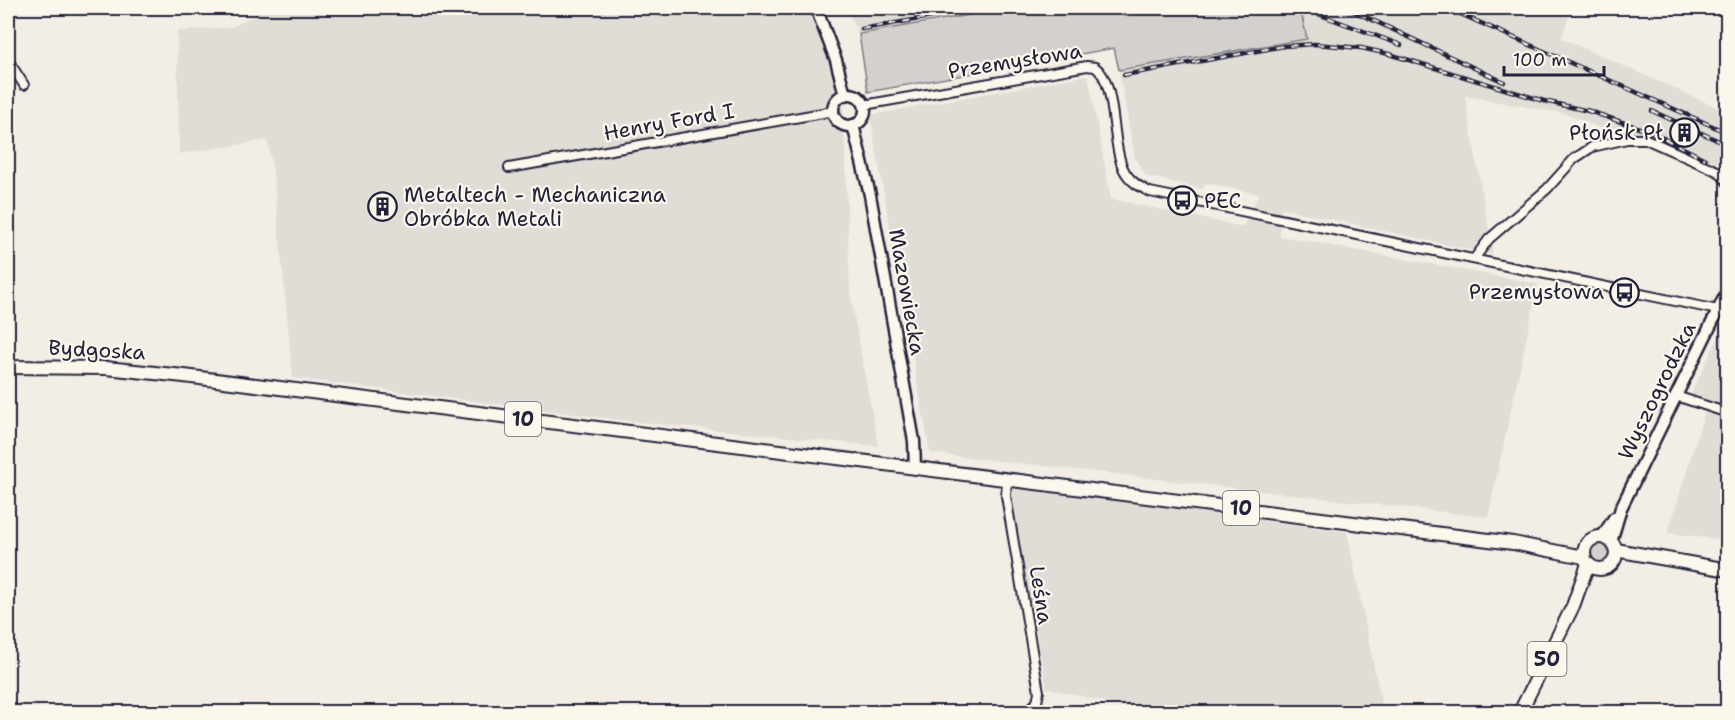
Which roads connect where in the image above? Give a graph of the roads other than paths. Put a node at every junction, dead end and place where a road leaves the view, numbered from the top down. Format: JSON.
{"nodes":[{"id":1,"x":816,"y":8,"type":"edge"},
{"id":2,"x":8,"y":60,"type":"edge"},
{"id":3,"x":24,"y":85,"type":"dead end"},
{"id":4,"x":845,"y":95,"type":"junction"},
{"id":5,"x":864,"y":105,"type":"junction"},
{"id":6,"x":834,"y":111,"type":"junction"},
{"id":7,"x":852,"y":125,"type":"junction"},
{"id":8,"x":509,"y":168,"type":"dead end"},
{"id":9,"x":1728,"y":183,"type":"edge"},
{"id":10,"x":1474,"y":259,"type":"junction"},
{"id":11,"x":1728,"y":290,"type":"edge"},
{"id":12,"x":1718,"y":310,"type":"junction"},
{"id":13,"x":8,"y":367,"type":"edge"},
{"id":14,"x":1676,"y":396,"type":"junction"},
{"id":15,"x":1728,"y":413,"type":"edge"},
{"id":16,"x":915,"y":468,"type":"junction"},
{"id":17,"x":1007,"y":479,"type":"junction"},
{"id":18,"x":1611,"y":548,"type":"junction"},
{"id":19,"x":1589,"y":559,"type":"junction"},
{"id":20,"x":1728,"y":570,"type":"edge"},
{"id":21,"x":1027,"y":712,"type":"edge"},
{"id":22,"x":1520,"y":712,"type":"edge"}],
"edges":[{"from":1,"to":4,"type":"street"},
{"from":2,"to":3,"type":"street"},
{"from":4,"to":5,"type":"street"},
{"from":4,"to":6,"type":"street"},
{"from":5,"to":7,"type":"street"},
{"from":5,"to":10,"type":"street","name":"Przemysłowa"},
{"from":6,"to":7,"type":"street"},
{"from":6,"to":8,"type":"street","name":"Henry Ford I"},
{"from":7,"to":16,"type":"street","name":"Mazowiecka"},
{"from":9,"to":10,"type":"street"},
{"from":10,"to":12,"type":"street","name":"Przemysłowa"},
{"from":11,"to":12,"type":"street","name":"Wyszogrodzka"},
{"from":12,"to":14,"type":"street","name":"Wyszogrodzka"},
{"from":13,"to":16,"type":"main road","name":"Bydgoska","number":"10"},
{"from":14,"to":15,"type":"street"},
{"from":14,"to":18,"type":"street","name":"Wyszogrodzka"},
{"from":16,"to":17,"type":"main road","number":"10"},
{"from":17,"to":19,"type":"main road","number":"10"},
{"from":17,"to":21,"type":"street","name":"Leśna"},
{"from":18,"to":19,"type":"main road"},
{"from":18,"to":19,"type":"main road"},
{"from":18,"to":20,"type":"main road"},
{"from":19,"to":22,"type":"main road","number":"50"}]}
